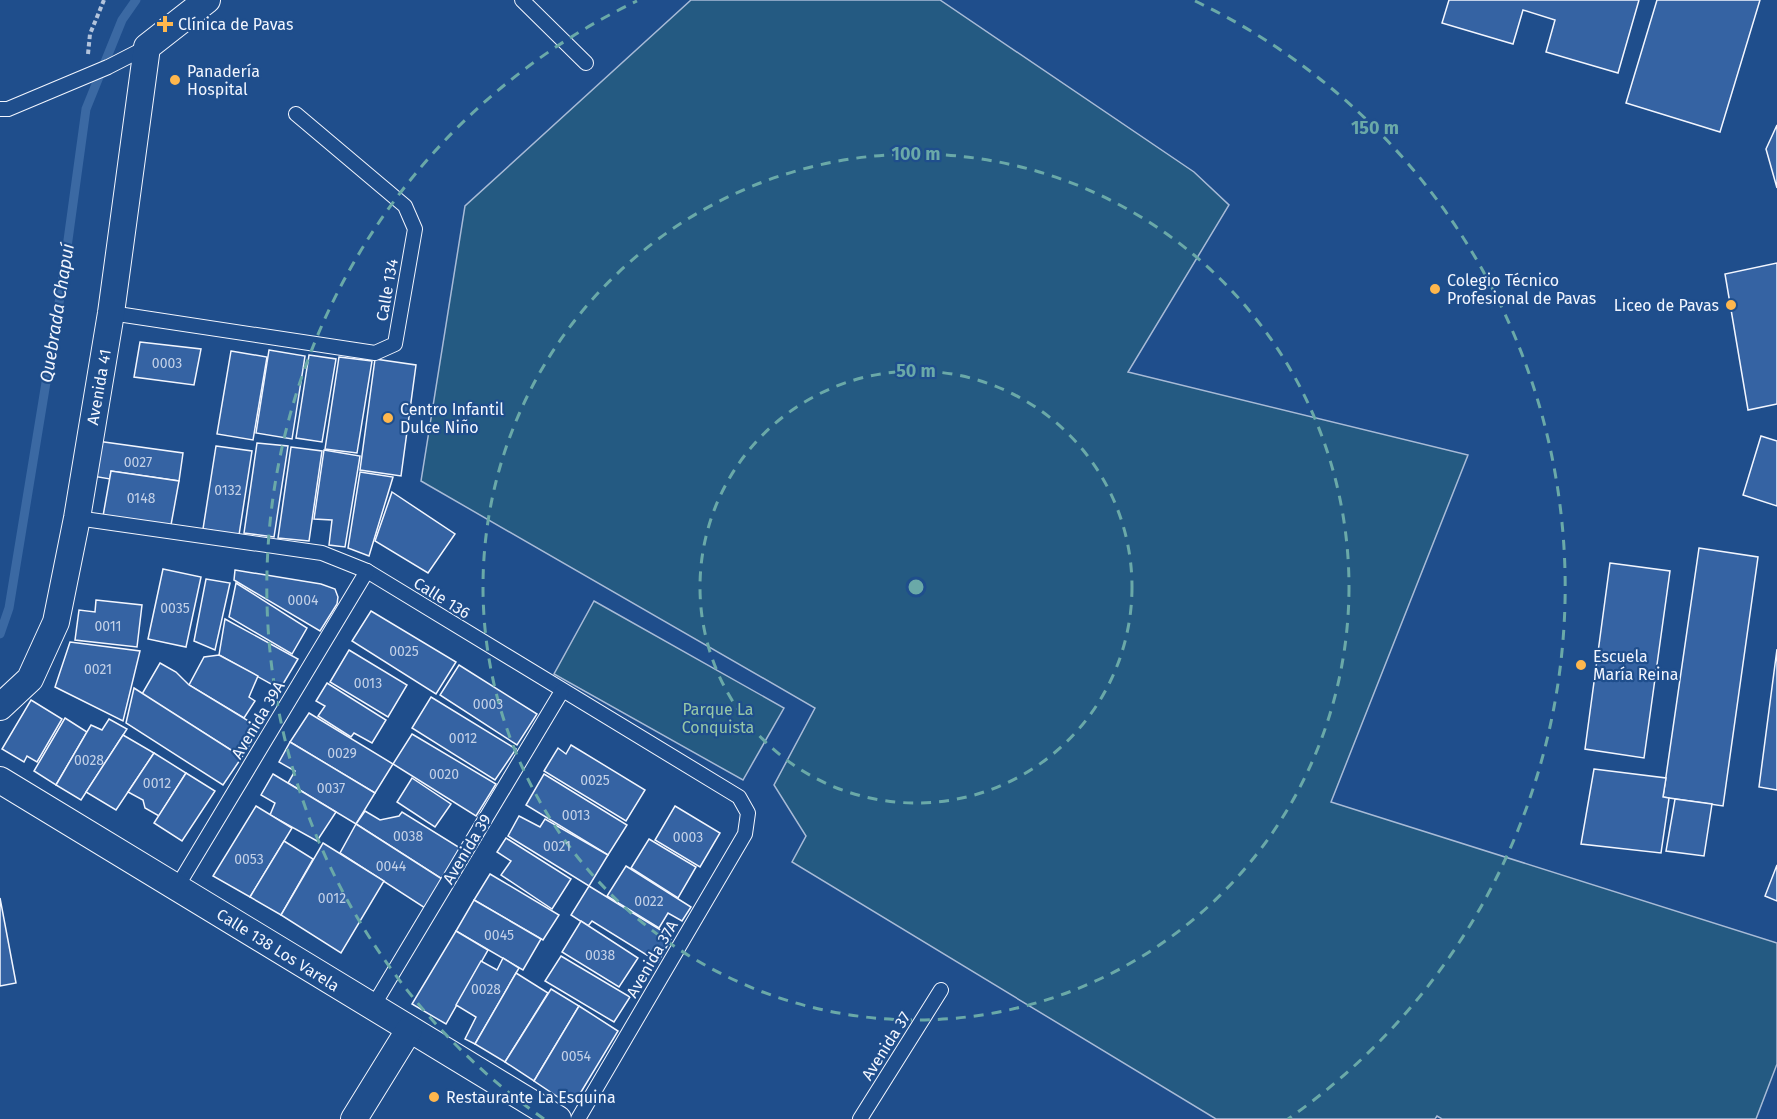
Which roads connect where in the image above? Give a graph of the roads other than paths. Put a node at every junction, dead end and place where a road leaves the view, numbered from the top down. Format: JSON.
{"nodes":[{"id":1,"x":207,"y":0,"type":"edge"},
{"id":2,"x":522,"y":0,"type":"edge"},
{"id":3,"x":147,"y":47,"type":"junction"},
{"id":4,"x":586,"y":63,"type":"dead end"},
{"id":5,"x":0,"y":109,"type":"edge"},
{"id":6,"x":296,"y":114,"type":"dead end"},
{"id":7,"x":111,"y":313,"type":"junction"},
{"id":8,"x":77,"y":518,"type":"junction"},
{"id":9,"x":367,"y":571,"type":"junction"},
{"id":10,"x":562,"y":691,"type":"junction"},
{"id":11,"x":0,"y":707,"type":"edge"},
{"id":12,"x":0,"y":780,"type":"edge"},
{"id":13,"x":748,"y":813,"type":"joint"},
{"id":14,"x":177,"y":887,"type":"junction"},
{"id":15,"x":941,"y":990,"type":"dead end"},
{"id":16,"x":372,"y":1008,"type":"junction"},
{"id":17,"x":408,"y":1030,"type":"junction"},
{"id":18,"x":354,"y":1119,"type":"edge"},
{"id":19,"x":558,"y":1119,"type":"edge"},
{"id":20,"x":578,"y":1119,"type":"edge"},
{"id":21,"x":860,"y":1119,"type":"edge"}],
"edges":[{"from":1,"to":3,"type":"street"},
{"from":2,"to":4,"type":"lane"},
{"from":3,"to":5,"type":"lane"},
{"from":3,"to":7,"type":"street","name":"Avenida 41"},
{"from":6,"to":7,"type":"lane","name":"Calle 134"},
{"from":7,"to":8,"type":"street","name":"Avenida 41"},
{"from":8,"to":9,"type":"lane","name":"Calle 136"},
{"from":8,"to":11,"type":"street","name":"Avenida 41"},
{"from":9,"to":10,"type":"lane","name":"Calle 136"},
{"from":9,"to":14,"type":"lane","name":"Avenida 39A"},
{"from":10,"to":13,"type":"lane","name":"Calle 136"},
{"from":10,"to":16,"type":"lane","name":"Avenida 39"},
{"from":12,"to":14,"type":"street","name":"Calle 138 Los Varela"},
{"from":13,"to":20,"type":"lane","name":"Avenida 37A"},
{"from":14,"to":16,"type":"street","name":"Calle 138 Los Varela"},
{"from":15,"to":21,"type":"lane","name":"Avenida 37"},
{"from":16,"to":17,"type":"street","name":"Calle 138 Los Varela"},
{"from":17,"to":18,"type":"street"},
{"from":17,"to":19,"type":"street","name":"Calle 138 Los Varela"}]}
